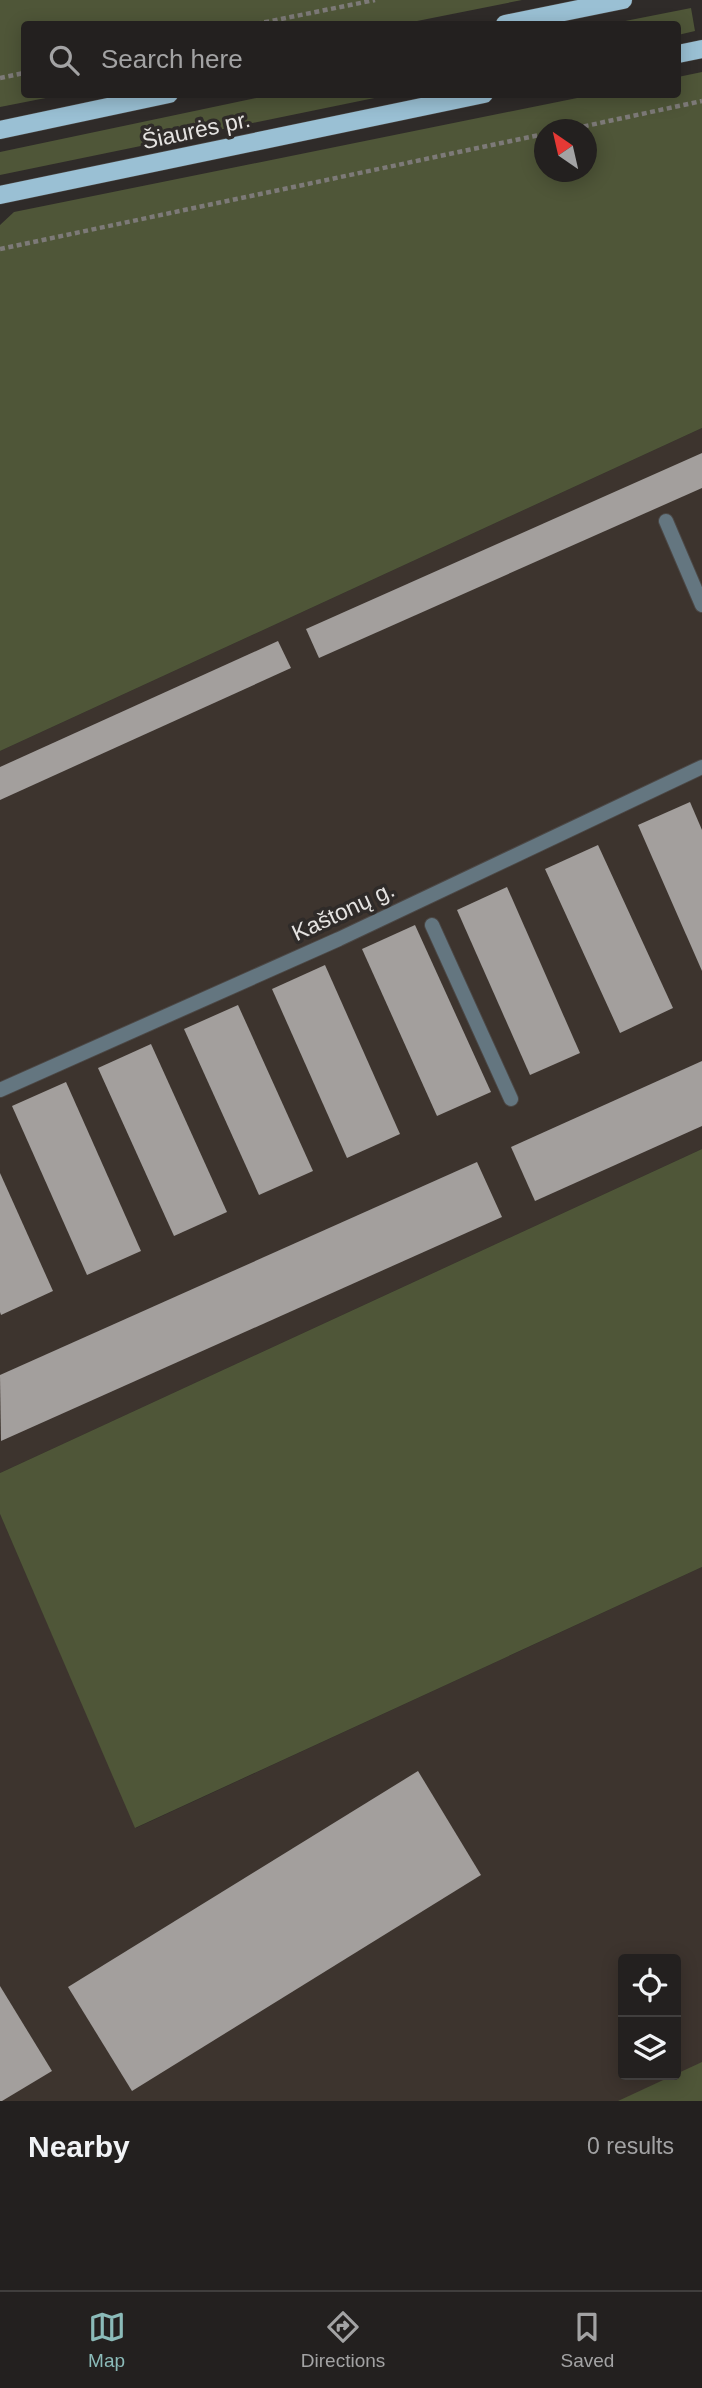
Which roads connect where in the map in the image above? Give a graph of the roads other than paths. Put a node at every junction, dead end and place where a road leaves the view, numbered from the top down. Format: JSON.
{"nodes":[{"id":1,"x":623,"y":0,"type":"edge"},
{"id":2,"x":520,"y":21,"type":"edge"},
{"id":3,"x":702,"y":49,"type":"edge"},
{"id":4,"x":681,"y":53,"type":"edge"},
{"id":5,"x":150,"y":98,"type":"edge"},
{"id":6,"x":465,"y":98,"type":"edge"},
{"id":7,"x":0,"y":130,"type":"edge"},
{"id":8,"x":0,"y":195,"type":"edge"},
{"id":9,"x":666,"y":521,"type":"dead end"},
{"id":10,"x":702,"y":605,"type":"edge"},
{"id":11,"x":702,"y":767,"type":"edge"},
{"id":12,"x":432,"y":925,"type":"dead end"},
{"id":13,"x":0,"y":1090,"type":"edge"},
{"id":14,"x":511,"y":1099,"type":"dead end"}],
"edges":[{"from":1,"to":2,"type":"main road"},
{"from":3,"to":4,"type":"main road"},
{"from":5,"to":7,"type":"main road","name":"Šiaurės pr."},
{"from":6,"to":8,"type":"main road","name":"Šiaurės pr."},
{"from":9,"to":10,"type":"street"},
{"from":11,"to":13,"type":"street","name":"Kaštonų g."},
{"from":12,"to":14,"type":"street"}]}
